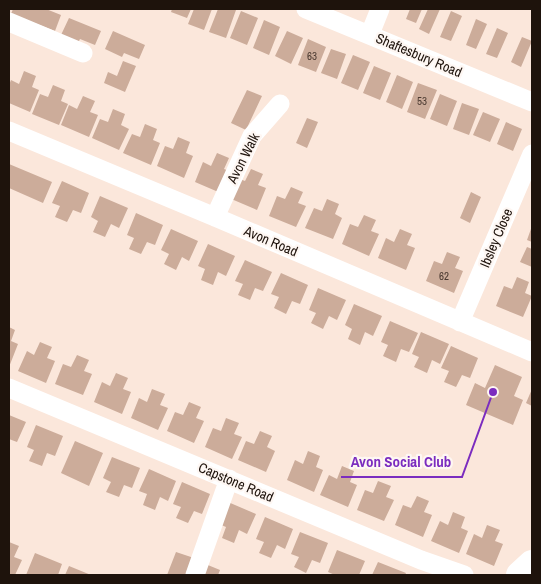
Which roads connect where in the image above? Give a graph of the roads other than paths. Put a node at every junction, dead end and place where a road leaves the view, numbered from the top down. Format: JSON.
{"nodes":[{"id":1,"x":306,"y":9,"type":"edge"},
{"id":2,"x":380,"y":9,"type":"edge"},
{"id":3,"x":9,"y":22,"type":"edge"},
{"id":4,"x":370,"y":34,"type":"junction"},
{"id":5,"x":82,"y":53,"type":"dead end"},
{"id":6,"x":532,"y":102,"type":"edge"},
{"id":7,"x":280,"y":104,"type":"dead end"},
{"id":8,"x":9,"y":131,"type":"edge"},
{"id":9,"x":532,"y":154,"type":"edge"},
{"id":10,"x":215,"y":217,"type":"junction"},
{"id":11,"x":460,"y":322,"type":"junction"},
{"id":12,"x":532,"y":352,"type":"edge"},
{"id":13,"x":9,"y":388,"type":"edge"},
{"id":14,"x":229,"y":479,"type":"junction"},
{"id":15,"x":532,"y":564,"type":"edge"},
{"id":16,"x":424,"y":567,"type":"edge"},
{"id":17,"x":195,"y":575,"type":"edge"},
{"id":18,"x":464,"y":575,"type":"edge"},
{"id":19,"x":520,"y":575,"type":"edge"}],
"edges":[{"from":1,"to":4,"type":"street","name":"Shaftesbury Road"},
{"from":2,"to":4,"type":"street"},
{"from":3,"to":5,"type":"street"},
{"from":4,"to":6,"type":"street","name":"Shaftesbury Road"},
{"from":7,"to":10,"type":"street","name":"Avon Walk"},
{"from":8,"to":10,"type":"street","name":"Avon Road"},
{"from":9,"to":11,"type":"street","name":"Ibsley Close"},
{"from":10,"to":11,"type":"street","name":"Avon Road"},
{"from":11,"to":12,"type":"street","name":"Avon Road"},
{"from":13,"to":14,"type":"street","name":"Capstone Road"},
{"from":14,"to":16,"type":"street","name":"Capstone Road"},
{"from":14,"to":17,"type":"street"},
{"from":15,"to":19,"type":"highway"},
{"from":16,"to":18,"type":"street","name":"Capstone Road"}]}
